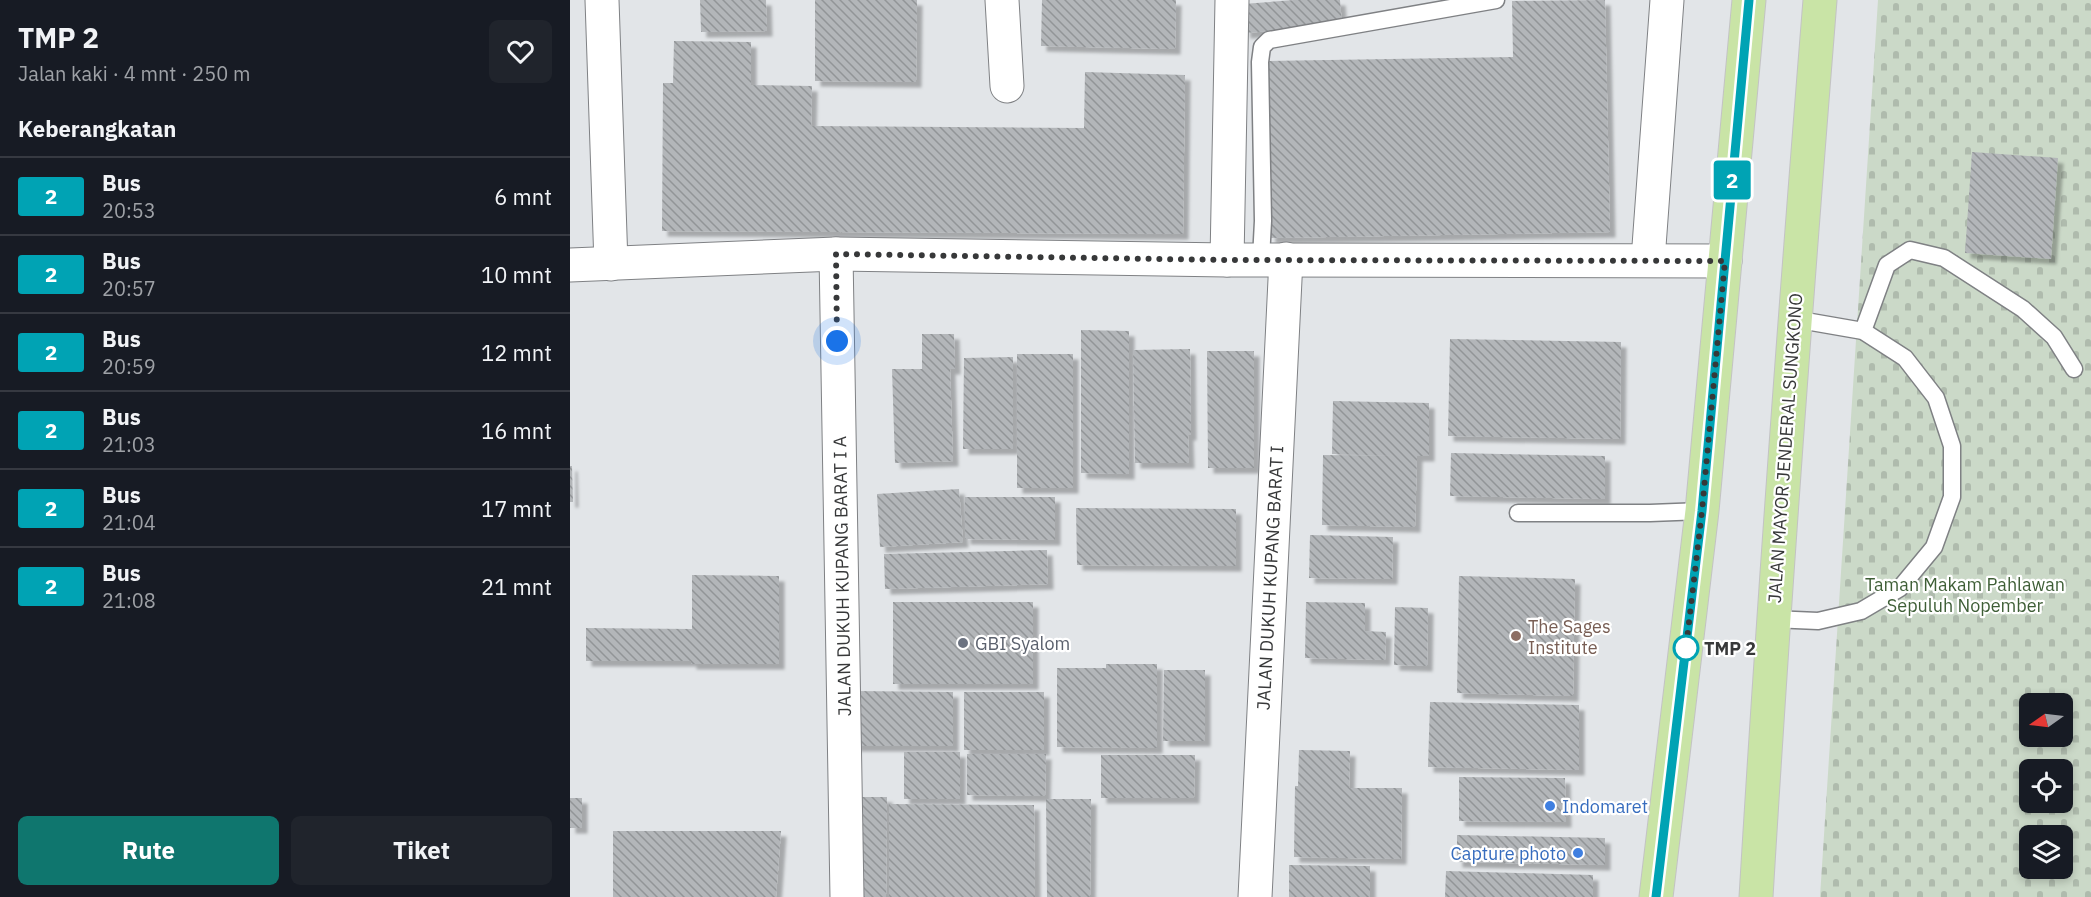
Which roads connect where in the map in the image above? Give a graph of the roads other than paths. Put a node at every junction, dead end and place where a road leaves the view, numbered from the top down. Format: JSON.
{"nodes":[{"id":1,"x":602,"y":0,"type":"edge"},
{"id":2,"x":1002,"y":0,"type":"edge"},
{"id":3,"x":1232,"y":0,"type":"edge"},
{"id":4,"x":1496,"y":0,"type":"edge"},
{"id":5,"x":1668,"y":0,"type":"edge"},
{"id":6,"x":1749,"y":0,"type":"edge"},
{"id":7,"x":1820,"y":0,"type":"edge"},
{"id":8,"x":1007,"y":86,"type":"dead end"},
{"id":9,"x":836,"y":254,"type":"junction"},
{"id":10,"x":1274,"y":259,"type":"junction"},
{"id":11,"x":1227,"y":260,"type":"junction"},
{"id":12,"x":1648,"y":260,"type":"junction"},
{"id":13,"x":1725,"y":261,"type":"junction"},
{"id":14,"x":611,"y":264,"type":"junction"},
{"id":15,"x":570,"y":265,"type":"edge"},
{"id":16,"x":1794,"y":319,"type":"junction"},
{"id":17,"x":1863,"y":331,"type":"junction"},
{"id":18,"x":2074,"y":369,"type":"dead end"},
{"id":19,"x":1702,"y":511,"type":"junction"},
{"id":20,"x":1518,"y":513,"type":"dead end"},
{"id":21,"x":1773,"y":619,"type":"junction"},
{"id":22,"x":847,"y":897,"type":"edge"},
{"id":23,"x":1255,"y":897,"type":"edge"},
{"id":24,"x":1656,"y":897,"type":"edge"},
{"id":25,"x":1756,"y":897,"type":"edge"}],
"edges":[{"from":1,"to":14,"type":"street"},
{"from":2,"to":8,"type":"street"},
{"from":3,"to":11,"type":"street"},
{"from":4,"to":10,"type":"lane"},
{"from":5,"to":12,"type":"street"},
{"from":6,"to":13,"type":"main road"},
{"from":7,"to":16,"type":"main road","name":"JALAN MAYOR JENDERAL SUNGKONO"},
{"from":9,"to":11,"type":"street"},
{"from":9,"to":14,"type":"street"},
{"from":9,"to":22,"type":"street","name":"JALAN DUKUH KUPANG BARAT I A"},
{"from":10,"to":11,"type":"street"},
{"from":10,"to":12,"type":"street"},
{"from":10,"to":23,"type":"street","name":"JALAN DUKUH KUPANG BARAT I"},
{"from":12,"to":13,"type":"street"},
{"from":13,"to":19,"type":"main road"},
{"from":14,"to":15,"type":"street"},
{"from":16,"to":17,"type":"lane"},
{"from":16,"to":21,"type":"main road","name":"JALAN MAYOR JENDERAL SUNGKONO"},
{"from":17,"to":18,"type":"lane"},
{"from":17,"to":21,"type":"lane"},
{"from":19,"to":20,"type":"lane"},
{"from":19,"to":24,"type":"main road"},
{"from":21,"to":25,"type":"main road","name":"JALAN MAYOR JENDERAL SUNGKONO"}]}
